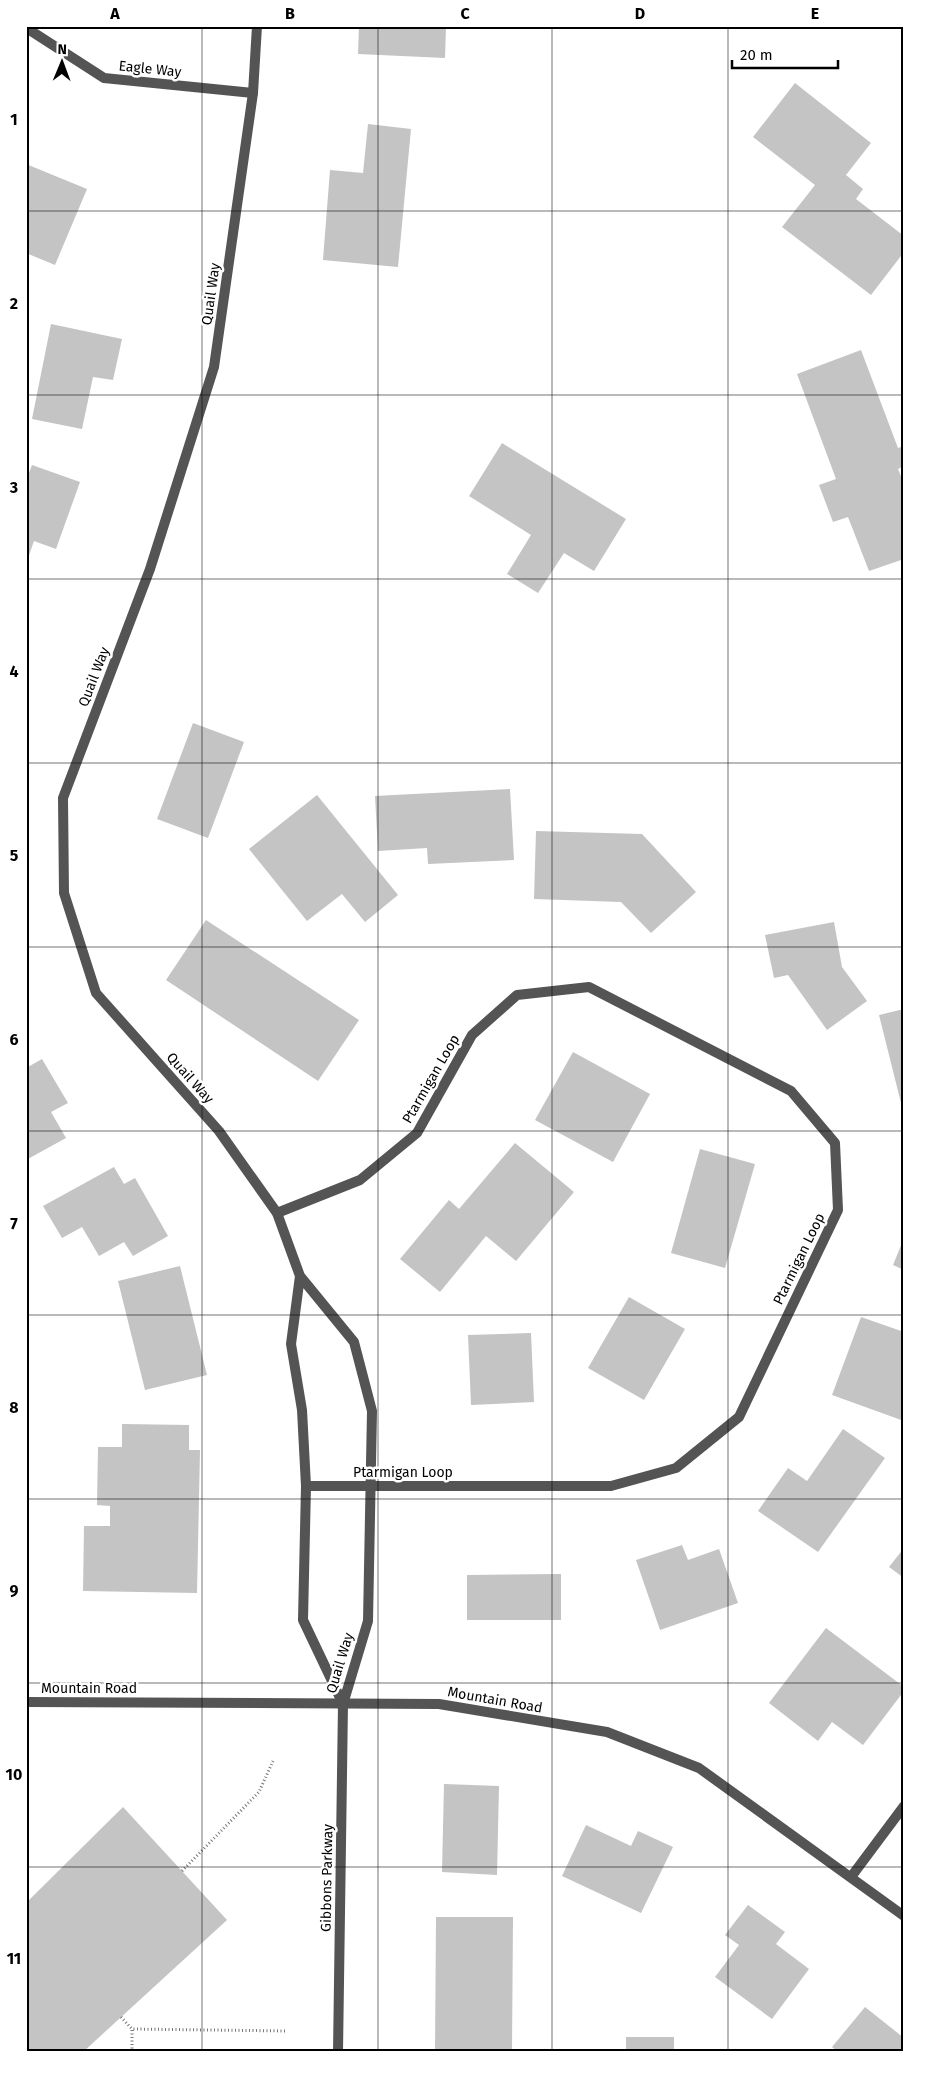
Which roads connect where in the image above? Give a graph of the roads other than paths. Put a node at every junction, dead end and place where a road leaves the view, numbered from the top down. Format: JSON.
{"nodes":[{"id":1,"x":258,"y":26,"type":"edge"},
{"id":2,"x":28,"y":29,"type":"dead end"},
{"id":3,"x":253,"y":94,"type":"junction"},
{"id":4,"x":277,"y":1213,"type":"junction"},
{"id":5,"x":300,"y":1276,"type":"junction"},
{"id":6,"x":306,"y":1486,"type":"junction"},
{"id":7,"x":371,"y":1486,"type":"junction"},
{"id":8,"x":26,"y":1702,"type":"edge"},
{"id":9,"x":343,"y":1704,"type":"junction"},
{"id":10,"x":904,"y":1806,"type":"edge"},
{"id":11,"x":851,"y":1877,"type":"junction"},
{"id":12,"x":904,"y":1916,"type":"edge"},
{"id":13,"x":338,"y":2052,"type":"edge"}],
"edges":[{"from":1,"to":3,"type":"street","name":"Quail Way"},
{"from":2,"to":3,"type":"street","name":"Eagle Way"},
{"from":3,"to":4,"type":"street","name":"Quail Way"},
{"from":4,"to":5,"type":"street","name":"Quail Way"},
{"from":4,"to":7,"type":"street","name":"Ptarmigan Loop"},
{"from":5,"to":6,"type":"street","name":"Quail Way"},
{"from":5,"to":7,"type":"street","name":"Quail Way"},
{"from":6,"to":7,"type":"street","name":"Ptarmigan Loop"},
{"from":6,"to":9,"type":"street","name":"Quail Way"},
{"from":7,"to":9,"type":"street","name":"Quail Way"},
{"from":8,"to":9,"type":"street","name":"Mountain Road"},
{"from":9,"to":11,"type":"street","name":"Mountain Road"},
{"from":9,"to":13,"type":"street","name":"Gibbons Parkway"},
{"from":10,"to":11,"type":"street"},
{"from":11,"to":12,"type":"street","name":"Mountain Road"}]}
